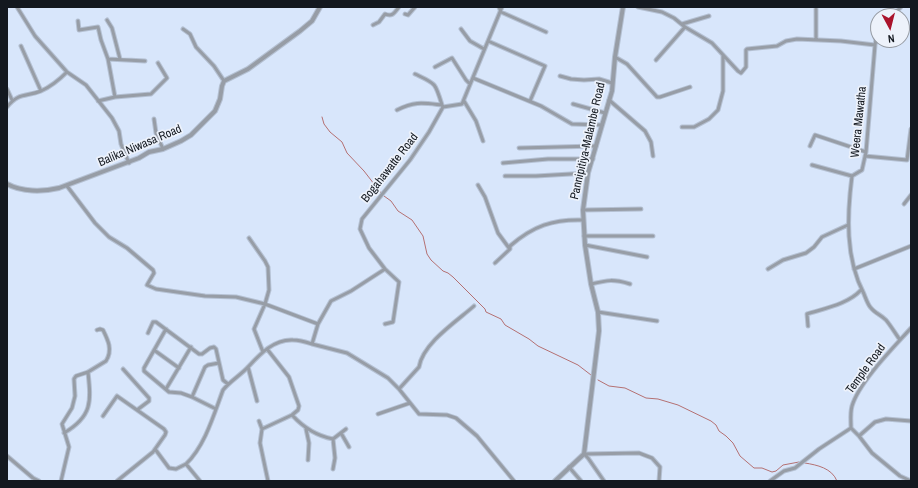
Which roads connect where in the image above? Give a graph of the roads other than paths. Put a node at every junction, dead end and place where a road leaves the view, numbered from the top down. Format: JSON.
{"nodes":[{"id":1,"x":17,"y":7,"type":"edge"},
{"id":2,"x":320,"y":7,"type":"edge"},
{"id":3,"x":399,"y":7,"type":"edge"},
{"id":4,"x":414,"y":7,"type":"edge"},
{"id":5,"x":499,"y":7,"type":"edge"},
{"id":6,"x":502,"y":7,"type":"edge"},
{"id":7,"x":623,"y":7,"type":"edge"},
{"id":8,"x":638,"y":7,"type":"edge"},
{"id":9,"x":816,"y":9,"type":"dead end"},
{"id":10,"x":501,"y":12,"type":"junction"},
{"id":11,"x":405,"y":14,"type":"dead end"},
{"id":12,"x":709,"y":16,"type":"dead end"},
{"id":13,"x":107,"y":20,"type":"dead end"},
{"id":14,"x":78,"y":21,"type":"dead end"},
{"id":15,"x":681,"y":24,"type":"junction"},
{"id":16,"x":373,"y":25,"type":"dead end"},
{"id":17,"x":685,"y":27,"type":"junction"},
{"id":18,"x":183,"y":29,"type":"dead end"},
{"id":19,"x":461,"y":29,"type":"dead end"},
{"id":20,"x":546,"y":32,"type":"dead end"},
{"id":21,"x":816,"y":40,"type":"junction"},
{"id":22,"x":488,"y":41,"type":"junction"},
{"id":23,"x":870,"y":45,"type":"edge"},
{"id":24,"x":21,"y":46,"type":"dead end"},
{"id":25,"x":875,"y":48,"type":"edge"},
{"id":26,"x":484,"y":49,"type":"junction"},
{"id":27,"x":723,"y":56,"type":"junction"},
{"id":28,"x":615,"y":57,"type":"junction"},
{"id":29,"x":108,"y":59,"type":"junction"},
{"id":30,"x":120,"y":59,"type":"junction"},
{"id":31,"x":656,"y":60,"type":"dead end"},
{"id":32,"x":145,"y":61,"type":"dead end"},
{"id":33,"x":158,"y":63,"type":"dead end"},
{"id":34,"x":435,"y":67,"type":"dead end"},
{"id":35,"x":67,"y":72,"type":"junction"},
{"id":36,"x":415,"y":74,"type":"dead end"},
{"id":37,"x":560,"y":76,"type":"dead end"},
{"id":38,"x":472,"y":78,"type":"junction"},
{"id":39,"x":224,"y":81,"type":"junction"},
{"id":40,"x":612,"y":83,"type":"junction"},
{"id":41,"x":470,"y":84,"type":"junction"},
{"id":42,"x":690,"y":87,"type":"dead end"},
{"id":43,"x":7,"y":89,"type":"edge"},
{"id":44,"x":41,"y":90,"type":"junction"},
{"id":45,"x":114,"y":97,"type":"junction"},
{"id":46,"x":12,"y":100,"type":"junction"},
{"id":47,"x":609,"y":100,"type":"junction"},
{"id":48,"x":98,"y":101,"type":"junction"},
{"id":49,"x":464,"y":101,"type":"junction"},
{"id":50,"x":530,"y":101,"type":"junction"},
{"id":51,"x":573,"y":104,"type":"dead end"},
{"id":52,"x":442,"y":106,"type":"junction"},
{"id":53,"x":7,"y":107,"type":"edge"},
{"id":54,"x":397,"y":110,"type":"dead end"},
{"id":55,"x":605,"y":113,"type":"junction"},
{"id":56,"x":154,"y":119,"type":"dead end"},
{"id":57,"x":602,"y":126,"type":"junction"},
{"id":58,"x":682,"y":127,"type":"dead end"},
{"id":59,"x":911,"y":129,"type":"edge"},
{"id":60,"x":483,"y":141,"type":"dead end"},
{"id":61,"x":596,"y":146,"type":"junction"},
{"id":62,"x":810,"y":146,"type":"dead end"},
{"id":63,"x":164,"y":148,"type":"junction"},
{"id":64,"x":519,"y":148,"type":"dead end"},
{"id":65,"x":866,"y":152,"type":"junction"},
{"id":66,"x":652,"y":156,"type":"dead end"},
{"id":67,"x":865,"y":156,"type":"junction"},
{"id":68,"x":593,"y":159,"type":"junction"},
{"id":69,"x":907,"y":160,"type":"junction"},
{"id":70,"x":128,"y":162,"type":"junction"},
{"id":71,"x":503,"y":163,"type":"dead end"},
{"id":72,"x":911,"y":163,"type":"edge"},
{"id":73,"x":812,"y":165,"type":"dead end"},
{"id":74,"x":588,"y":173,"type":"junction"},
{"id":75,"x":505,"y":176,"type":"dead end"},
{"id":76,"x":852,"y":176,"type":"junction"},
{"id":77,"x":7,"y":184,"type":"edge"},
{"id":78,"x":478,"y":185,"type":"dead end"},
{"id":79,"x":67,"y":186,"type":"junction"},
{"id":80,"x":911,"y":195,"type":"edge"},
{"id":81,"x":904,"y":204,"type":"dead end"},
{"id":82,"x":640,"y":209,"type":"dead end"},
{"id":83,"x":583,"y":210,"type":"junction"},
{"id":84,"x":583,"y":220,"type":"junction"},
{"id":85,"x":848,"y":225,"type":"junction"},
{"id":86,"x":584,"y":236,"type":"junction"},
{"id":87,"x":653,"y":236,"type":"dead end"},
{"id":88,"x":249,"y":238,"type":"dead end"},
{"id":89,"x":584,"y":245,"type":"junction"},
{"id":90,"x":911,"y":246,"type":"edge"},
{"id":91,"x":510,"y":249,"type":"junction"},
{"id":92,"x":647,"y":257,"type":"dead end"},
{"id":93,"x":495,"y":263,"type":"dead end"},
{"id":94,"x":385,"y":268,"type":"junction"},
{"id":95,"x":768,"y":269,"type":"dead end"},
{"id":96,"x":854,"y":269,"type":"junction"},
{"id":97,"x":591,"y":284,"type":"junction"},
{"id":98,"x":630,"y":284,"type":"dead end"},
{"id":99,"x":861,"y":290,"type":"junction"},
{"id":100,"x":265,"y":304,"type":"junction"},
{"id":101,"x":474,"y":306,"type":"dead end"},
{"id":102,"x":598,"y":312,"type":"junction"},
{"id":103,"x":657,"y":321,"type":"dead end"},
{"id":104,"x":318,"y":324,"type":"junction"},
{"id":105,"x":385,"y":324,"type":"dead end"},
{"id":106,"x":808,"y":326,"type":"dead end"},
{"id":107,"x":911,"y":328,"type":"edge"},
{"id":108,"x":166,"y":329,"type":"junction"},
{"id":109,"x":97,"y":330,"type":"dead end"},
{"id":110,"x":148,"y":333,"type":"dead end"},
{"id":111,"x":900,"y":340,"type":"junction"},
{"id":112,"x":312,"y":344,"type":"junction"},
{"id":113,"x":191,"y":347,"type":"junction"},
{"id":114,"x":154,"y":350,"type":"junction"},
{"id":115,"x":265,"y":350,"type":"junction"},
{"id":116,"x":219,"y":363,"type":"junction"},
{"id":117,"x":248,"y":367,"type":"junction"},
{"id":118,"x":178,"y":368,"type":"junction"},
{"id":119,"x":123,"y":370,"type":"dead end"},
{"id":120,"x":88,"y":372,"type":"junction"},
{"id":121,"x":228,"y":384,"type":"junction"},
{"id":122,"x":166,"y":389,"type":"junction"},
{"id":123,"x":399,"y":389,"type":"junction"},
{"id":124,"x":192,"y":397,"type":"junction"},
{"id":125,"x":257,"y":401,"type":"dead end"},
{"id":126,"x":410,"y":403,"type":"junction"},
{"id":127,"x":216,"y":409,"type":"junction"},
{"id":128,"x":137,"y":410,"type":"junction"},
{"id":129,"x":378,"y":414,"type":"dead end"},
{"id":130,"x":292,"y":415,"type":"junction"},
{"id":131,"x":103,"y":416,"type":"dead end"},
{"id":132,"x":259,"y":421,"type":"dead end"},
{"id":133,"x":911,"y":421,"type":"edge"},
{"id":134,"x":851,"y":428,"type":"junction"},
{"id":135,"x":306,"y":429,"type":"junction"},
{"id":136,"x":346,"y":429,"type":"dead end"},
{"id":137,"x":262,"y":430,"type":"junction"},
{"id":138,"x":64,"y":433,"type":"junction"},
{"id":139,"x":341,"y":433,"type":"junction"},
{"id":140,"x":859,"y":436,"type":"junction"},
{"id":141,"x":333,"y":439,"type":"junction"},
{"id":142,"x":349,"y":447,"type":"dead end"},
{"id":143,"x":155,"y":449,"type":"junction"},
{"id":144,"x":584,"y":454,"type":"junction"},
{"id":145,"x":7,"y":456,"type":"edge"},
{"id":146,"x":308,"y":460,"type":"dead end"},
{"id":147,"x":186,"y":464,"type":"junction"},
{"id":148,"x":569,"y":467,"type":"junction"},
{"id":149,"x":333,"y":469,"type":"dead end"},
{"id":150,"x":777,"y":480,"type":"edge"},
{"id":151,"x":39,"y":481,"type":"edge"},
{"id":152,"x":61,"y":481,"type":"edge"},
{"id":153,"x":117,"y":481,"type":"edge"},
{"id":154,"x":200,"y":481,"type":"edge"},
{"id":155,"x":268,"y":481,"type":"edge"},
{"id":156,"x":514,"y":481,"type":"edge"},
{"id":157,"x":554,"y":481,"type":"edge"},
{"id":158,"x":581,"y":481,"type":"edge"},
{"id":159,"x":604,"y":481,"type":"edge"},
{"id":160,"x":659,"y":481,"type":"edge"},
{"id":161,"x":770,"y":481,"type":"edge"},
{"id":162,"x":911,"y":481,"type":"edge"}],
"edges":[{"from":1,"to":35,"type":"street"},
{"from":2,"to":39,"type":"street"},
{"from":3,"to":16,"type":"street"},
{"from":4,"to":11,"type":"street"},
{"from":5,"to":10,"type":"street"},
{"from":6,"to":10,"type":"street"},
{"from":7,"to":28,"type":"street","name":"Pannipitiya-Malambe Road"},
{"from":8,"to":15,"type":"street"},
{"from":9,"to":21,"type":"street"},
{"from":10,"to":20,"type":"street"},
{"from":10,"to":22,"type":"street"},
{"from":12,"to":15,"type":"street"},
{"from":13,"to":30,"type":"street"},
{"from":14,"to":29,"type":"street"},
{"from":15,"to":17,"type":"street"},
{"from":17,"to":27,"type":"street"},
{"from":17,"to":31,"type":"street"},
{"from":18,"to":39,"type":"street"},
{"from":19,"to":26,"type":"street"},
{"from":21,"to":23,"type":"street"},
{"from":21,"to":27,"type":"street"},
{"from":22,"to":26,"type":"street"},
{"from":22,"to":50,"type":"street"},
{"from":24,"to":44,"type":"street"},
{"from":25,"to":65,"type":"street","name":"Weera Mawatha"},
{"from":26,"to":38,"type":"street"},
{"from":27,"to":58,"type":"street"},
{"from":28,"to":40,"type":"street","name":"Pannipitiya-Malambe Road"},
{"from":28,"to":42,"type":"street"},
{"from":29,"to":30,"type":"street"},
{"from":29,"to":45,"type":"street"},
{"from":30,"to":32,"type":"street"},
{"from":33,"to":45,"type":"street"},
{"from":34,"to":41,"type":"street"},
{"from":35,"to":44,"type":"street"},
{"from":35,"to":48,"type":"street"},
{"from":36,"to":52,"type":"street"},
{"from":37,"to":40,"type":"street"},
{"from":38,"to":41,"type":"street"},
{"from":38,"to":50,"type":"street"},
{"from":39,"to":63,"type":"street","name":"Balika Niwasa Road"},
{"from":40,"to":47,"type":"street","name":"Pannipitiya-Malambe Road"},
{"from":41,"to":49,"type":"street"},
{"from":43,"to":46,"type":"street"},
{"from":44,"to":46,"type":"street"},
{"from":45,"to":48,"type":"street"},
{"from":46,"to":53,"type":"street"},
{"from":47,"to":55,"type":"street","name":"Pannipitiya-Malambe Road"},
{"from":47,"to":66,"type":"street"},
{"from":48,"to":70,"type":"street"},
{"from":49,"to":52,"type":"street"},
{"from":49,"to":60,"type":"street"},
{"from":50,"to":57,"type":"street"},
{"from":51,"to":55,"type":"street"},
{"from":52,"to":54,"type":"street"},
{"from":52,"to":94,"type":"street","name":"Bogahawatte Road"},
{"from":55,"to":57,"type":"street","name":"Pannipitiya-Malambe Road"},
{"from":56,"to":63,"type":"street"},
{"from":57,"to":61,"type":"street","name":"Pannipitiya-Malambe Road"},
{"from":59,"to":69,"type":"street"},
{"from":61,"to":64,"type":"street"},
{"from":61,"to":68,"type":"street","name":"Pannipitiya-Malambe Road"},
{"from":62,"to":65,"type":"street"},
{"from":63,"to":70,"type":"street","name":"Balika Niwasa Road"},
{"from":65,"to":67,"type":"street","name":"Weera Mawatha"},
{"from":67,"to":69,"type":"street"},
{"from":67,"to":76,"type":"street","name":"Weera Mawatha"},
{"from":68,"to":71,"type":"street"},
{"from":68,"to":74,"type":"street","name":"Pannipitiya-Malambe Road"},
{"from":69,"to":72,"type":"street"},
{"from":70,"to":79,"type":"street","name":"Balika Niwasa Road"},
{"from":73,"to":76,"type":"street"},
{"from":74,"to":75,"type":"street"},
{"from":74,"to":83,"type":"street","name":"Pannipitiya-Malambe Road"},
{"from":76,"to":85,"type":"street"},
{"from":77,"to":79,"type":"street","name":"Balika Niwasa Road"},
{"from":78,"to":91,"type":"street"},
{"from":79,"to":100,"type":"street"},
{"from":80,"to":81,"type":"street"},
{"from":82,"to":83,"type":"street"},
{"from":83,"to":84,"type":"street","name":"Pannipitiya-Malambe Road"},
{"from":84,"to":86,"type":"street","name":"Pannipitiya-Malambe Road"},
{"from":84,"to":91,"type":"street"},
{"from":85,"to":95,"type":"street"},
{"from":85,"to":96,"type":"street"},
{"from":86,"to":87,"type":"street"},
{"from":86,"to":89,"type":"street","name":"Pannipitiya-Malambe Road"},
{"from":88,"to":100,"type":"street"},
{"from":89,"to":92,"type":"street"},
{"from":89,"to":97,"type":"street","name":"Pannipitiya-Malambe Road"},
{"from":90,"to":96,"type":"street"},
{"from":91,"to":93,"type":"street"},
{"from":94,"to":104,"type":"street"},
{"from":94,"to":105,"type":"street","name":"Bogahawatte Road"},
{"from":96,"to":99,"type":"street"},
{"from":97,"to":98,"type":"street"},
{"from":97,"to":102,"type":"street","name":"Pannipitiya-Malambe Road"},
{"from":99,"to":106,"type":"street"},
{"from":99,"to":111,"type":"street"},
{"from":100,"to":104,"type":"street"},
{"from":100,"to":115,"type":"street"},
{"from":101,"to":123,"type":"street"},
{"from":102,"to":103,"type":"street"},
{"from":102,"to":144,"type":"street","name":"Pannipitiya-Malambe Road"},
{"from":104,"to":112,"type":"street"},
{"from":107,"to":111,"type":"street","name":"Temple Road"},
{"from":108,"to":110,"type":"street"},
{"from":108,"to":113,"type":"street"},
{"from":108,"to":114,"type":"street"},
{"from":109,"to":120,"type":"street"},
{"from":111,"to":134,"type":"street","name":"Temple Road"},
{"from":112,"to":115,"type":"street"},
{"from":112,"to":123,"type":"street"},
{"from":113,"to":116,"type":"street"},
{"from":113,"to":118,"type":"street"},
{"from":114,"to":118,"type":"street"},
{"from":114,"to":122,"type":"street"},
{"from":115,"to":117,"type":"street"},
{"from":115,"to":130,"type":"street"},
{"from":116,"to":121,"type":"street"},
{"from":116,"to":124,"type":"street"},
{"from":117,"to":121,"type":"street"},
{"from":117,"to":125,"type":"street"},
{"from":118,"to":122,"type":"street"},
{"from":119,"to":128,"type":"street"},
{"from":120,"to":138,"type":"street"},
{"from":120,"to":138,"type":"street"},
{"from":121,"to":127,"type":"street"},
{"from":122,"to":124,"type":"street"},
{"from":123,"to":126,"type":"street"},
{"from":124,"to":127,"type":"street"},
{"from":126,"to":129,"type":"street"},
{"from":126,"to":156,"type":"street"},
{"from":127,"to":147,"type":"street"},
{"from":128,"to":131,"type":"street"},
{"from":128,"to":143,"type":"street"},
{"from":130,"to":135,"type":"street"},
{"from":130,"to":137,"type":"street"},
{"from":132,"to":137,"type":"street"},
{"from":133,"to":140,"type":"street"},
{"from":134,"to":140,"type":"street"},
{"from":134,"to":150,"type":"street"},
{"from":135,"to":141,"type":"street"},
{"from":135,"to":146,"type":"street"},
{"from":136,"to":139,"type":"street"},
{"from":137,"to":155,"type":"street"},
{"from":138,"to":152,"type":"street"},
{"from":139,"to":141,"type":"street"},
{"from":139,"to":142,"type":"street"},
{"from":140,"to":162,"type":"street"},
{"from":141,"to":149,"type":"street"},
{"from":143,"to":147,"type":"street"},
{"from":143,"to":153,"type":"street"},
{"from":144,"to":148,"type":"street"},
{"from":144,"to":159,"type":"street"},
{"from":144,"to":160,"type":"street"},
{"from":145,"to":151,"type":"street"},
{"from":147,"to":154,"type":"street"},
{"from":148,"to":157,"type":"street"},
{"from":148,"to":158,"type":"street"},
{"from":150,"to":161,"type":"street"}]}
